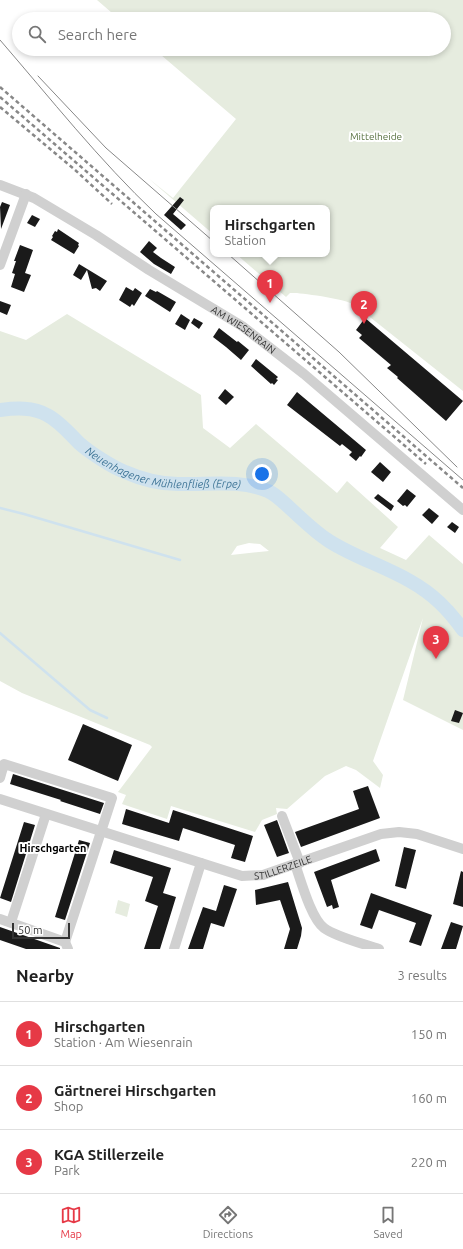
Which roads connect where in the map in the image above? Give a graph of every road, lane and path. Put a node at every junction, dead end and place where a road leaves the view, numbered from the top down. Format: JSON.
{"nodes":[{"id":1,"x":0,"y":185,"type":"edge"},
{"id":2,"x":26,"y":194,"type":"junction"},
{"id":3,"x":0,"y":265,"type":"edge"},
{"id":4,"x":463,"y":510,"type":"edge"},
{"id":5,"x":0,"y":778,"type":"edge"},
{"id":6,"x":0,"y":799,"type":"edge"},
{"id":7,"x":46,"y":814,"type":"junction"},
{"id":8,"x":282,"y":816,"type":"dead end"},
{"id":9,"x":102,"y":831,"type":"junction"},
{"id":10,"x":463,"y":850,"type":"edge"},
{"id":11,"x":201,"y":863,"type":"junction"},
{"id":12,"x":298,"y":863,"type":"junction"},
{"id":13,"x":0,"y":919,"type":"edge"},
{"id":14,"x":10,"y":922,"type":"junction"},
{"id":15,"x":67,"y":945,"type":"edge"},
{"id":16,"x":174,"y":949,"type":"edge"},
{"id":17,"x":379,"y":949,"type":"edge"}],
"edges":[{"from":1,"to":2,"type":"street","name":"AM WIESENRAIN"},
{"from":2,"to":3,"type":"street"},
{"from":2,"to":4,"type":"street","name":"AM WIESENRAIN"},
{"from":5,"to":9,"type":"street"},
{"from":6,"to":7,"type":"street","name":"STILLERZEILE"},
{"from":7,"to":9,"type":"street","name":"STILLERZEILE"},
{"from":7,"to":14,"type":"street"},
{"from":8,"to":12,"type":"street"},
{"from":9,"to":11,"type":"street","name":"STILLERZEILE"},
{"from":9,"to":15,"type":"street"},
{"from":10,"to":12,"type":"street","name":"STILLERZEILE"},
{"from":11,"to":12,"type":"street","name":"STILLERZEILE"},
{"from":11,"to":16,"type":"street"},
{"from":12,"to":17,"type":"street"},
{"from":13,"to":14,"type":"street"},
{"from":14,"to":15,"type":"street"}]}
